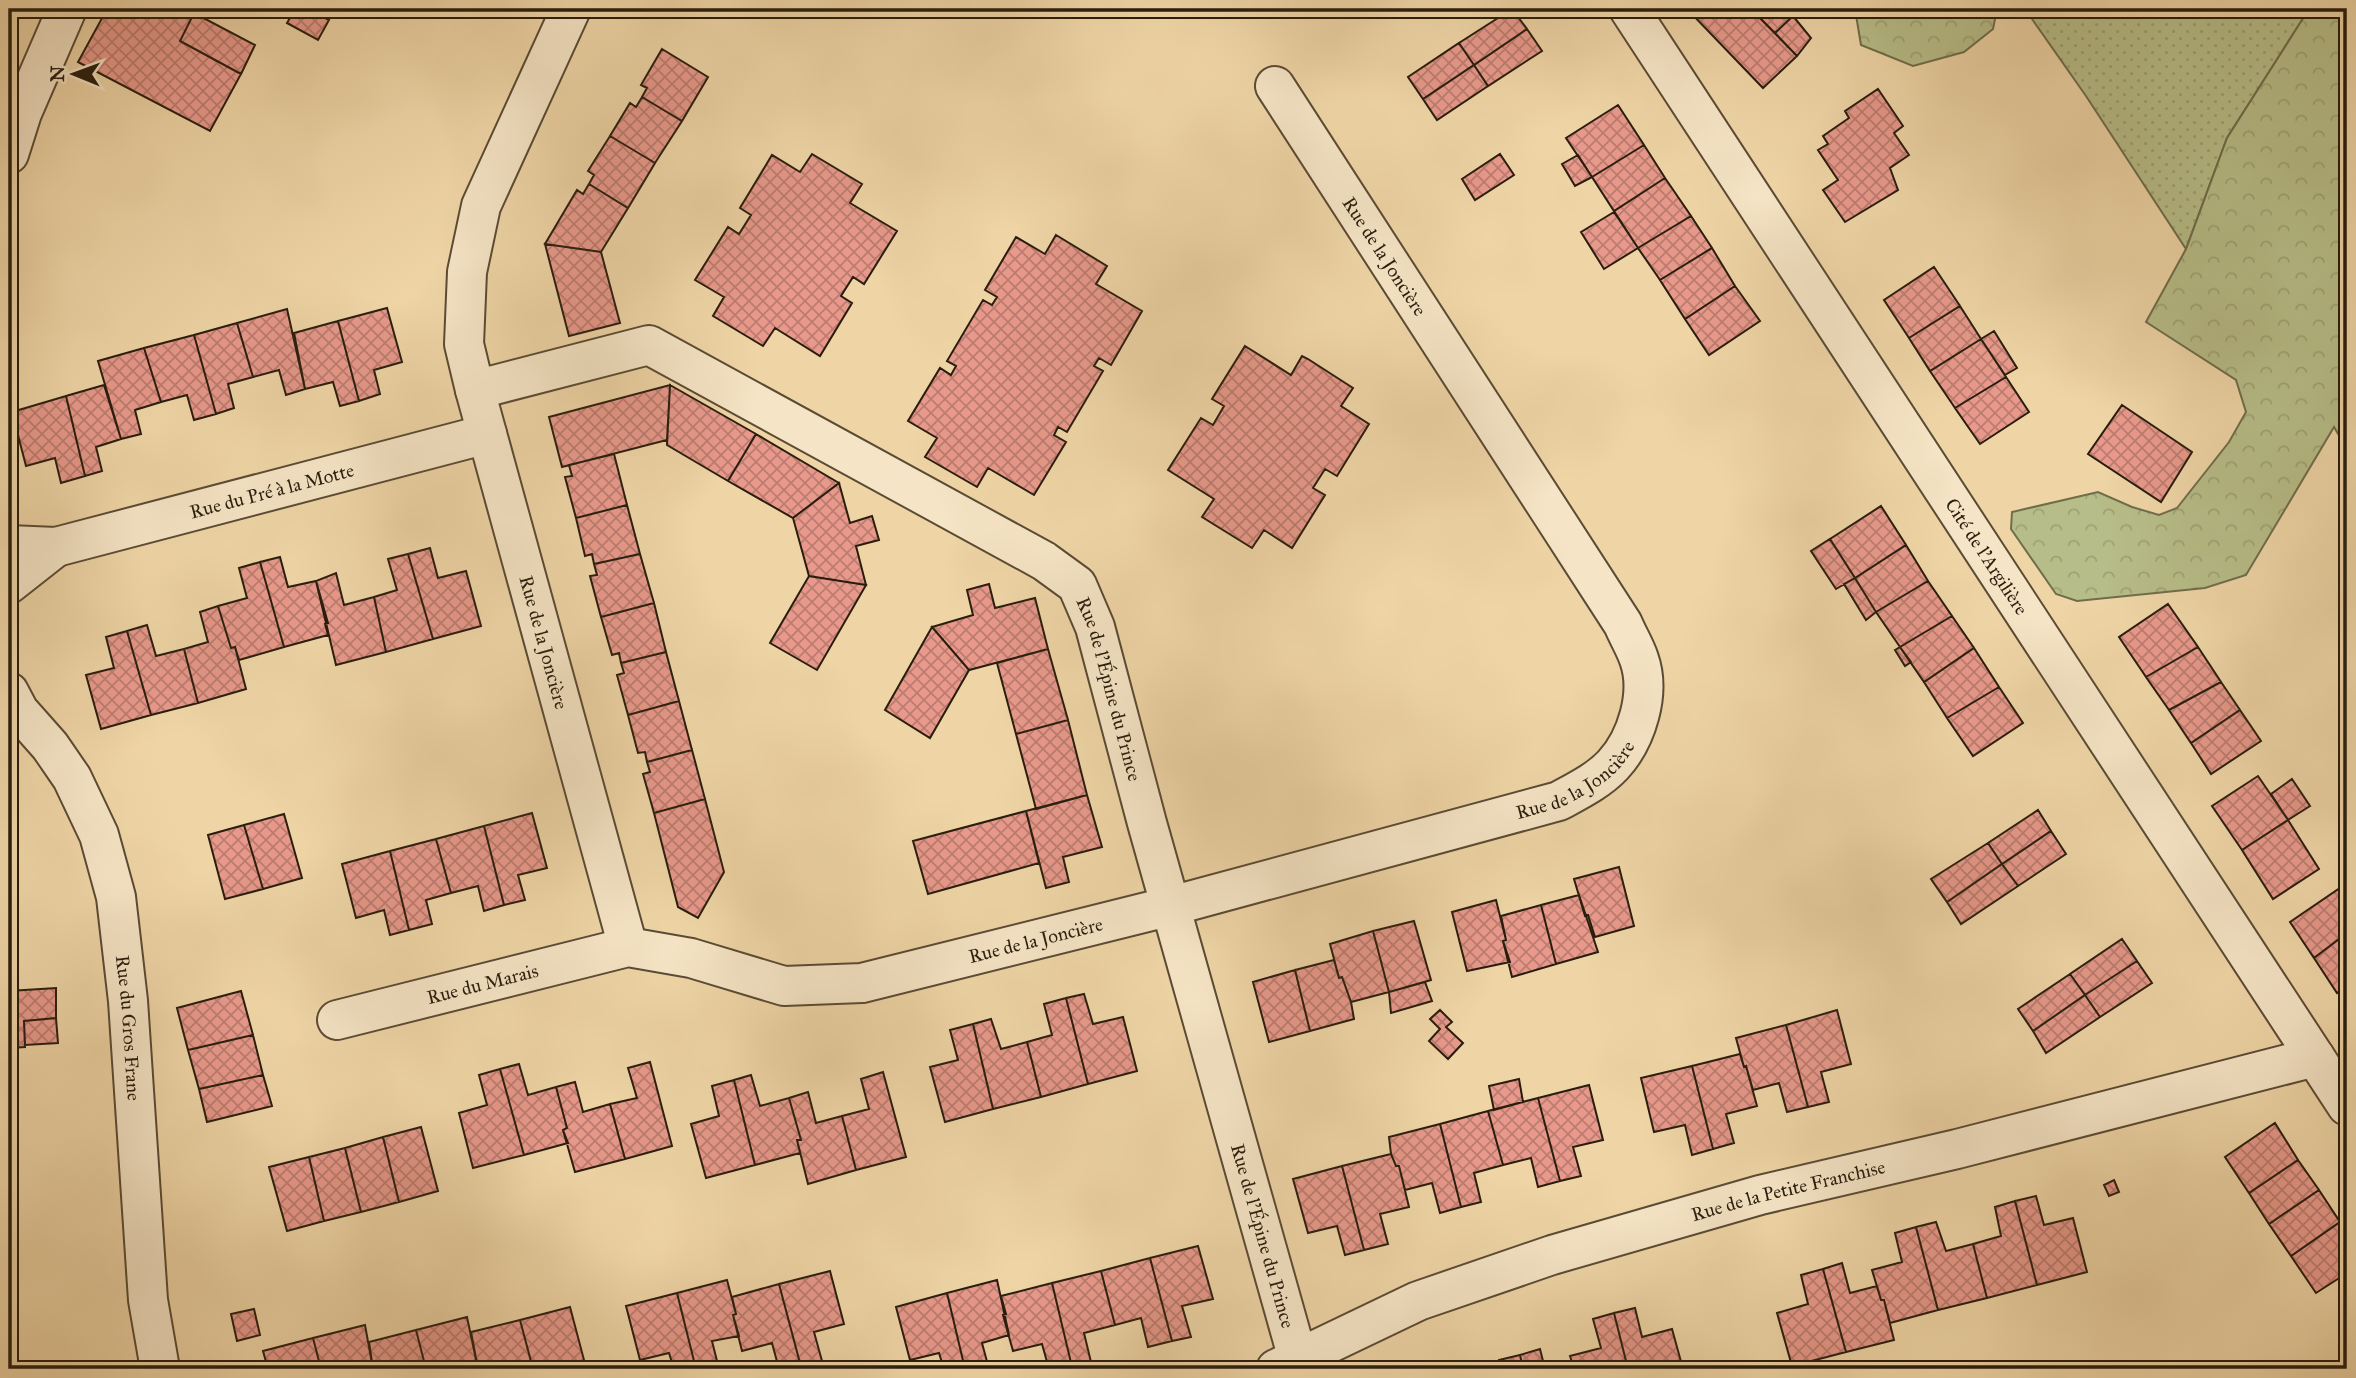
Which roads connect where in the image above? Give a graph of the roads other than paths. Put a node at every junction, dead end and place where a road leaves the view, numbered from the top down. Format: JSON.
{"nodes":[{"id":1,"x":67,"y":9,"type":"edge"},
{"id":2,"x":571,"y":9,"type":"edge"},
{"id":3,"x":1629,"y":9,"type":"edge"},
{"id":4,"x":1275,"y":86,"type":"dead end"},
{"id":5,"x":9,"y":154,"type":"edge"},
{"id":6,"x":475,"y":390,"type":"junction"},
{"id":7,"x":487,"y":434,"type":"junction"},
{"id":8,"x":9,"y":545,"type":"edge"},
{"id":9,"x":56,"y":547,"type":"junction"},
{"id":10,"x":9,"y":584,"type":"edge"},
{"id":11,"x":12,"y":702,"type":"edge"},
{"id":12,"x":1171,"y":906,"type":"junction"},
{"id":13,"x":628,"y":947,"type":"junction"},
{"id":14,"x":337,"y":1020,"type":"dead end"},
{"id":15,"x":2315,"y":1057,"type":"junction"},
{"id":16,"x":2347,"y":1106,"type":"edge"},
{"id":17,"x":1287,"y":1364,"type":"edge"},
{"id":18,"x":160,"y":1369,"type":"edge"}],
"edges":[{"from":1,"to":5,"type":"street"},
{"from":2,"to":6,"type":"street","name":"Rue de la Joncière"},
{"from":3,"to":15,"type":"street","name":"Cité de l'Argilière"},
{"from":4,"to":12,"type":"street","name":"Rue de la Joncière"},
{"from":6,"to":7,"type":"street","name":"Rue de la Joncière"},
{"from":6,"to":12,"type":"street","name":"Rue de l'Épine du Prince"},
{"from":7,"to":9,"type":"street","name":"Rue du Pré à la Motte"},
{"from":7,"to":13,"type":"street","name":"Rue de la Joncière"},
{"from":8,"to":9,"type":"street","name":"Rue du Pré à la Motte"},
{"from":9,"to":10,"type":"street","name":"Rue du Pré à la Motte"},
{"from":11,"to":18,"type":"street","name":"Rue du Gros Frane"},
{"from":12,"to":13,"type":"street","name":"Rue de la Joncière"},
{"from":12,"to":17,"type":"street","name":"Rue de l'Épine du Prince"},
{"from":13,"to":14,"type":"street","name":"Rue du Marais"},
{"from":15,"to":16,"type":"street","name":"Cité de l'Argilière"},
{"from":15,"to":17,"type":"street","name":"Rue de la Petite Franchise"}]}
